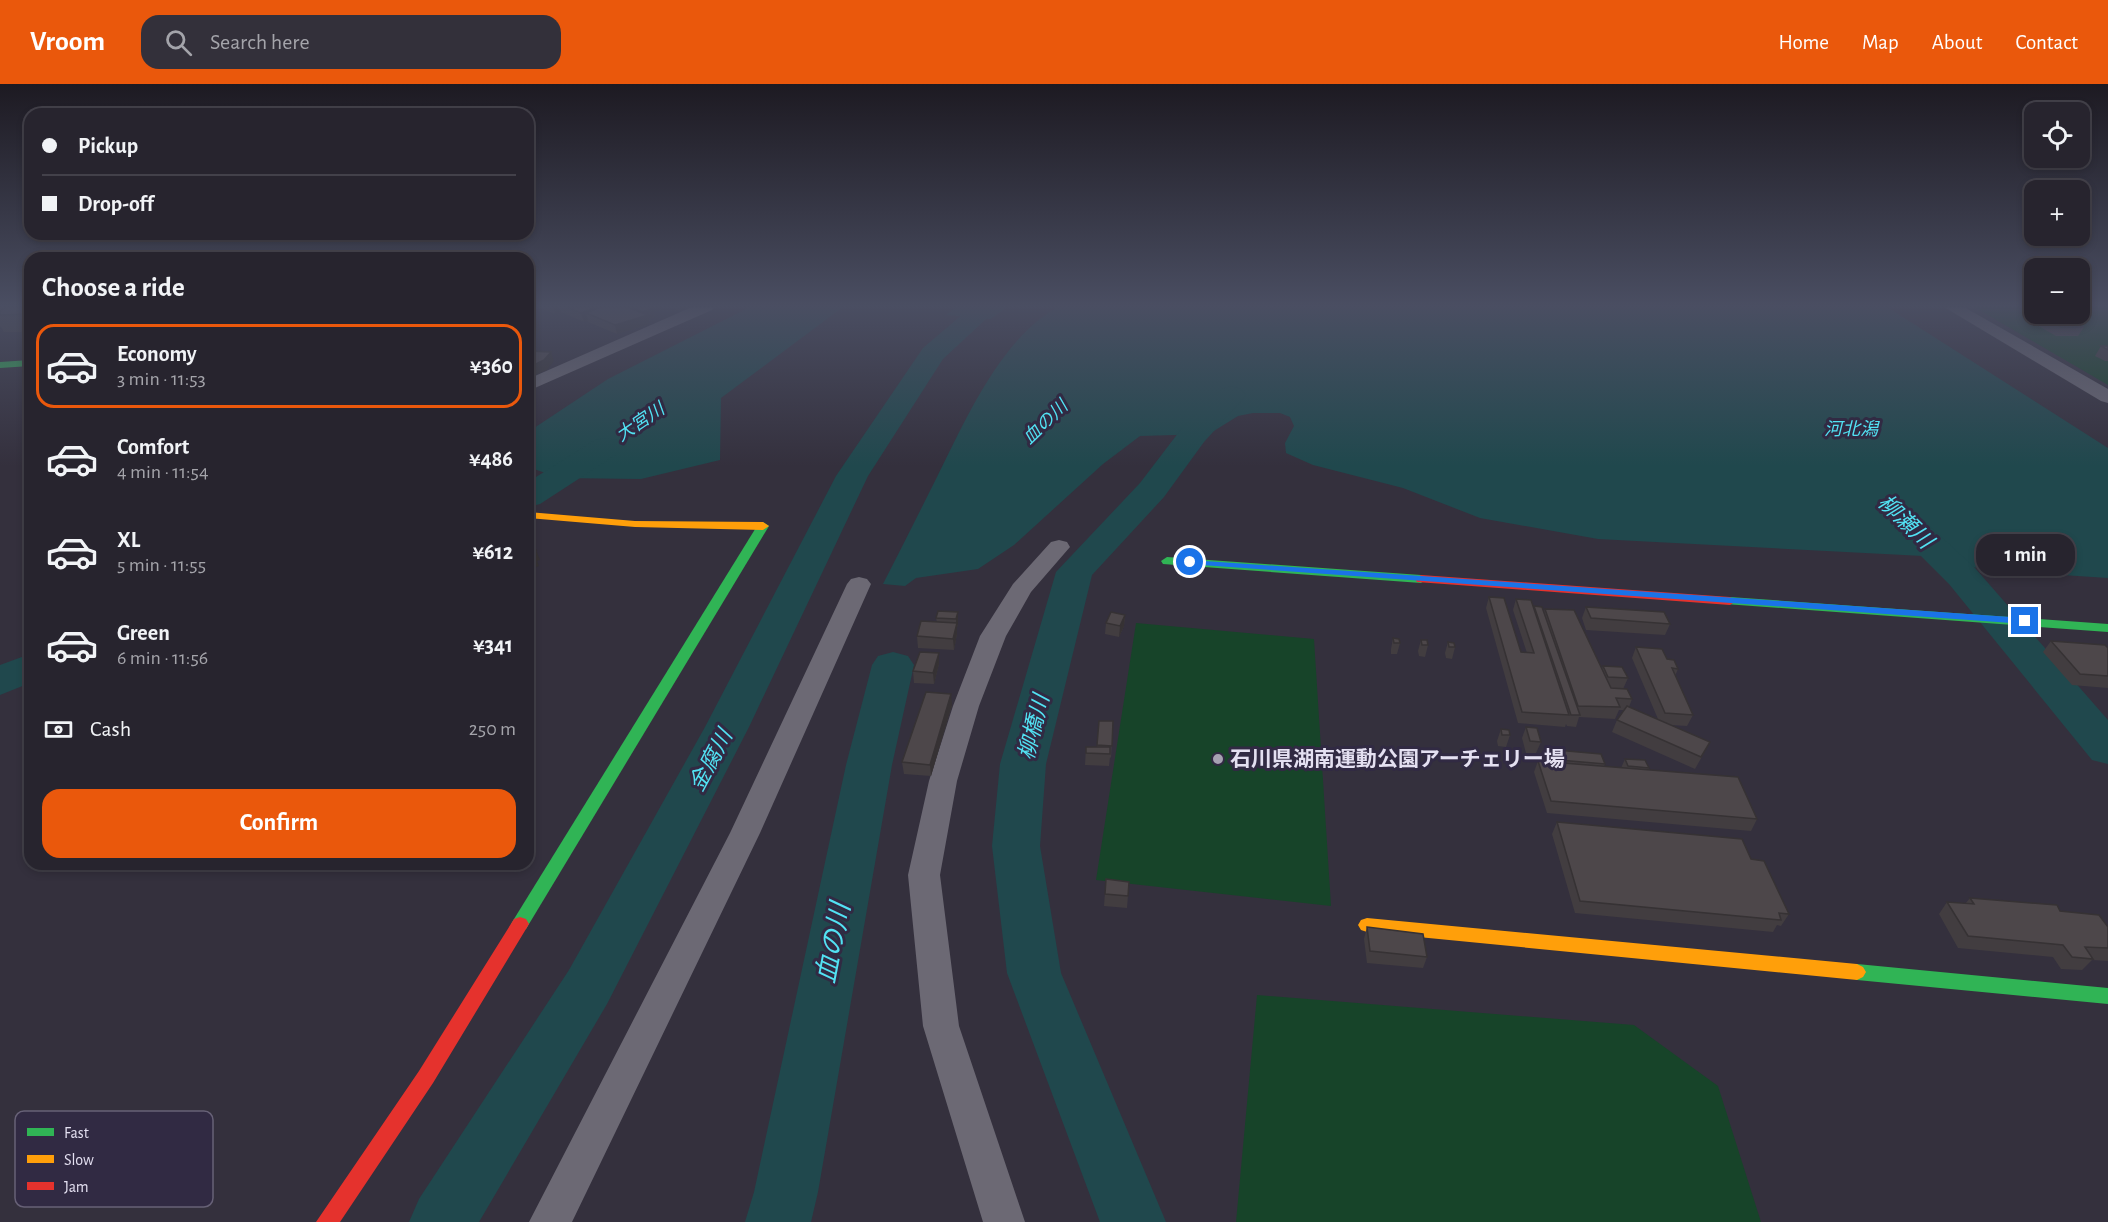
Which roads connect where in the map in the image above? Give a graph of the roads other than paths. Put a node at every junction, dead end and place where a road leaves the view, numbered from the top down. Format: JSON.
{"nodes":[{"id":1,"x":586,"y":360,"type":"edge"},
{"id":2,"x":2044,"y":360,"type":"edge"},
{"id":3,"x":24,"y":363,"type":"edge"},
{"id":4,"x":0,"y":365,"type":"edge"},
{"id":5,"x":534,"y":383,"type":"edge"},
{"id":6,"x":2108,"y":397,"type":"edge"},
{"id":7,"x":534,"y":516,"type":"edge"},
{"id":8,"x":1059,"y":547,"type":"dead end"},
{"id":9,"x":1167,"y":561,"type":"dead end"},
{"id":10,"x":859,"y":584,"type":"dead end"},
{"id":11,"x":2108,"y":628,"type":"edge"},
{"id":12,"x":1367,"y":925,"type":"edge"},
{"id":13,"x":2108,"y":996,"type":"edge"},
{"id":14,"x":327,"y":1222,"type":"edge"},
{"id":15,"x":550,"y":1222,"type":"edge"},
{"id":16,"x":1004,"y":1222,"type":"edge"}],
"edges":[{"from":1,"to":5,"type":"street"},
{"from":2,"to":6,"type":"street"},
{"from":3,"to":4,"type":"street"},
{"from":7,"to":14,"type":"street"},
{"from":8,"to":16,"type":"street"},
{"from":9,"to":11,"type":"street"},
{"from":10,"to":15,"type":"street"},
{"from":12,"to":13,"type":"street"}]}
